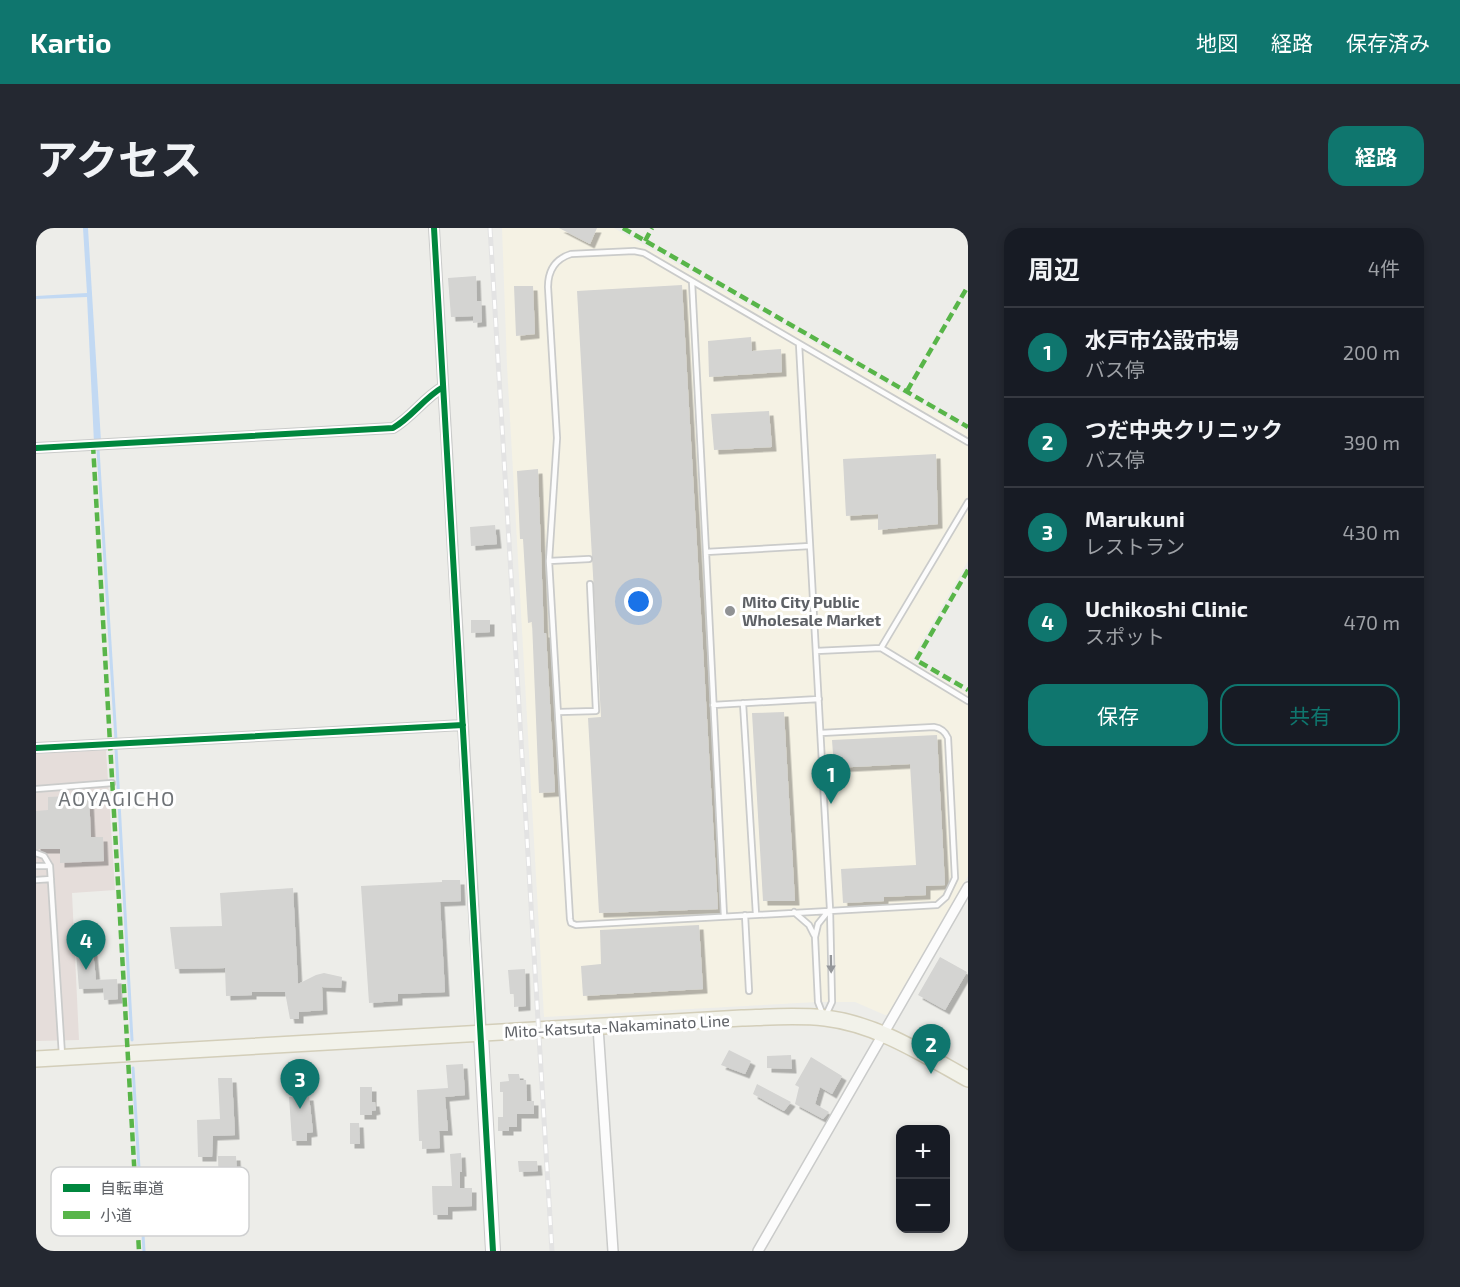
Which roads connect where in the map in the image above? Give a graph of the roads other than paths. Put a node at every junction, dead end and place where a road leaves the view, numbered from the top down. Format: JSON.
{"nodes":[{"id":1,"x":434,"y":228,"type":"edge"},
{"id":2,"x":692,"y":282,"type":"junction"},
{"id":3,"x":799,"y":345,"type":"junction"},
{"id":4,"x":443,"y":387,"type":"junction"},
{"id":5,"x":968,"y":442,"type":"edge"},
{"id":6,"x":36,"y":448,"type":"edge"},
{"id":7,"x":968,"y":502,"type":"edge"},
{"id":8,"x":810,"y":546,"type":"junction"},
{"id":9,"x":705,"y":552,"type":"junction"},
{"id":10,"x":589,"y":559,"type":"dead end"},
{"id":11,"x":549,"y":561,"type":"junction"},
{"id":12,"x":590,"y":584,"type":"dead end"},
{"id":13,"x":881,"y":648,"type":"junction"},
{"id":14,"x":816,"y":651,"type":"junction"},
{"id":15,"x":819,"y":699,"type":"junction"},
{"id":16,"x":968,"y":701,"type":"edge"},
{"id":17,"x":743,"y":703,"type":"junction"},
{"id":18,"x":713,"y":705,"type":"junction"},
{"id":19,"x":559,"y":712,"type":"junction"},
{"id":20,"x":462,"y":725,"type":"junction"},
{"id":21,"x":821,"y":733,"type":"junction"},
{"id":22,"x":36,"y":748,"type":"edge"},
{"id":23,"x":112,"y":783,"type":"dead end"},
{"id":24,"x":36,"y":789,"type":"edge"},
{"id":25,"x":36,"y":852,"type":"edge"},
{"id":26,"x":36,"y":866,"type":"edge"},
{"id":27,"x":50,"y":866,"type":"junction"},
{"id":28,"x":36,"y":879,"type":"edge"},
{"id":29,"x":51,"y":879,"type":"junction"},
{"id":30,"x":968,"y":886,"type":"edge"},
{"id":31,"x":942,"y":902,"type":"junction"},
{"id":32,"x":830,"y":909,"type":"junction"},
{"id":33,"x":955,"y":909,"type":"junction"},
{"id":34,"x":794,"y":912,"type":"junction"},
{"id":35,"x":756,"y":914,"type":"junction"},
{"id":36,"x":745,"y":915,"type":"junction"},
{"id":37,"x":724,"y":916,"type":"junction"},
{"id":38,"x":815,"y":937,"type":"junction"},
{"id":39,"x":749,"y":991,"type":"dead end"},
{"id":40,"x":824,"y":1018,"type":"junction"},
{"id":41,"x":598,"y":1027,"type":"junction"},
{"id":42,"x":481,"y":1034,"type":"junction"},
{"id":43,"x":882,"y":1034,"type":"junction"},
{"id":44,"x":62,"y":1058,"type":"junction"},
{"id":45,"x":36,"y":1059,"type":"edge"},
{"id":46,"x":968,"y":1079,"type":"edge"},
{"id":47,"x":493,"y":1251,"type":"edge"},
{"id":48,"x":613,"y":1251,"type":"edge"},
{"id":49,"x":758,"y":1251,"type":"edge"}],
"edges":[{"from":1,"to":4,"type":"street"},
{"from":2,"to":3,"type":"lane"},
{"from":2,"to":9,"type":"lane"},
{"from":2,"to":11,"type":"lane"},
{"from":3,"to":5,"type":"lane"},
{"from":3,"to":8,"type":"lane"},
{"from":4,"to":6,"type":"street"},
{"from":4,"to":20,"type":"street"},
{"from":7,"to":13,"type":"lane"},
{"from":8,"to":9,"type":"lane"},
{"from":8,"to":14,"type":"lane"},
{"from":9,"to":18,"type":"lane"},
{"from":10,"to":11,"type":"lane"},
{"from":11,"to":19,"type":"lane"},
{"from":12,"to":19,"type":"lane"},
{"from":13,"to":14,"type":"lane"},
{"from":13,"to":16,"type":"lane"},
{"from":14,"to":15,"type":"lane"},
{"from":15,"to":17,"type":"lane"},
{"from":15,"to":21,"type":"lane"},
{"from":17,"to":18,"type":"lane"},
{"from":17,"to":35,"type":"lane"},
{"from":18,"to":37,"type":"lane"},
{"from":19,"to":37,"type":"lane"},
{"from":20,"to":22,"type":"street"},
{"from":20,"to":42,"type":"street"},
{"from":21,"to":31,"type":"lane"},
{"from":21,"to":32,"type":"lane"},
{"from":23,"to":24,"type":"lane"},
{"from":25,"to":27,"type":"lane"},
{"from":26,"to":27,"type":"lane"},
{"from":27,"to":29,"type":"lane"},
{"from":28,"to":29,"type":"lane"},
{"from":29,"to":44,"type":"lane"},
{"from":30,"to":33,"type":"street"},
{"from":31,"to":32,"type":"lane"},
{"from":31,"to":33,"type":"lane"},
{"from":32,"to":34,"type":"lane"},
{"from":32,"to":38,"type":"lane"},
{"from":32,"to":40,"type":"lane","one_way":true},
{"from":33,"to":43,"type":"street"},
{"from":34,"to":35,"type":"lane"},
{"from":34,"to":38,"type":"lane"},
{"from":35,"to":36,"type":"lane"},
{"from":36,"to":37,"type":"lane"},
{"from":36,"to":39,"type":"lane"},
{"from":38,"to":40,"type":"lane"},
{"from":40,"to":41,"type":"main road","name":"Mito-Katsuta-Nakaminato Line"},
{"from":40,"to":43,"type":"main road","name":"Mito-Katsuta-Nakaminato Line"},
{"from":41,"to":42,"type":"main road","name":"Mito-Katsuta-Nakaminato Line"},
{"from":41,"to":48,"type":"street"},
{"from":42,"to":44,"type":"main road","name":"Mito-Katsuta-Nakaminato Line"},
{"from":42,"to":47,"type":"street"},
{"from":43,"to":46,"type":"main road","name":"Mito-Katsuta-Nakaminato Line"},
{"from":43,"to":49,"type":"street"},
{"from":44,"to":45,"type":"main road","name":"Mito-Katsuta-Nakaminato Line"}]}
